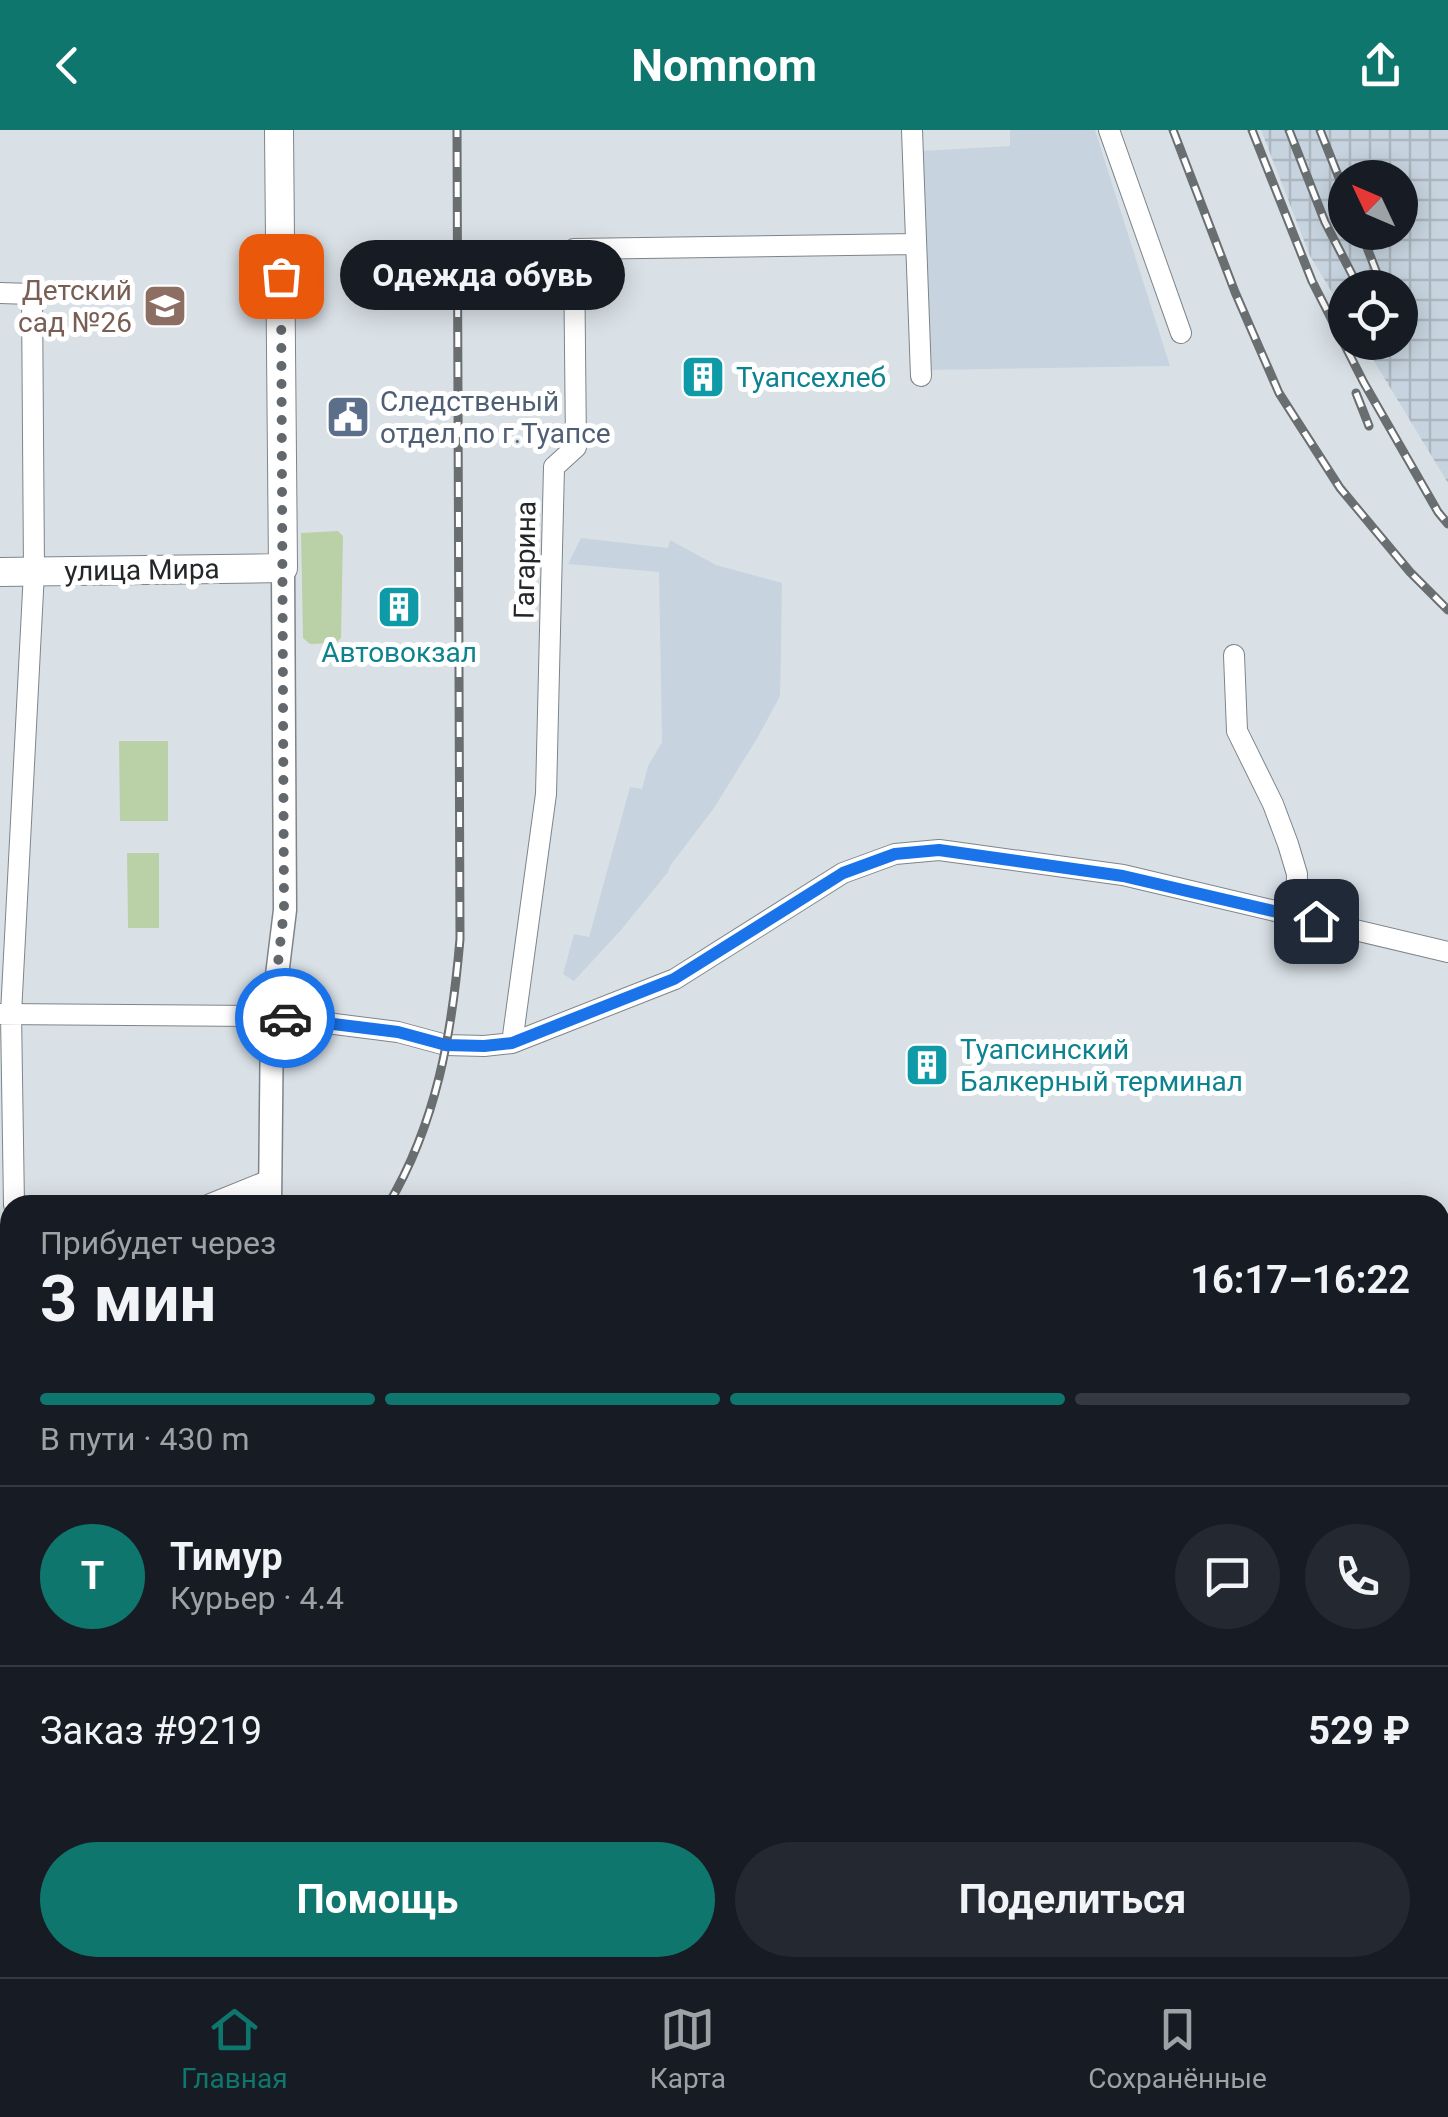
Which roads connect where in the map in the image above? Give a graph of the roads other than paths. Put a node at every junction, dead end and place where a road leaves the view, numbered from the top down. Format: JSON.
{"nodes":[{"id":1,"x":279,"y":130,"type":"edge"},
{"id":2,"x":912,"y":130,"type":"edge"},
{"id":3,"x":1108,"y":130,"type":"edge"},
{"id":4,"x":916,"y":244,"type":"junction"},
{"id":5,"x":0,"y":293,"type":"edge"},
{"id":6,"x":1181,"y":333,"type":"dead end"},
{"id":7,"x":920,"y":376,"type":"dead end"},
{"id":8,"x":283,"y":568,"type":"junction"},
{"id":9,"x":0,"y":572,"type":"edge"},
{"id":10,"x":34,"y":572,"type":"junction"},
{"id":11,"x":1234,"y":656,"type":"dead end"},
{"id":12,"x":1296,"y":916,"type":"junction"},
{"id":13,"x":1448,"y":952,"type":"edge"},
{"id":14,"x":5,"y":1014,"type":"edge"},
{"id":15,"x":272,"y":1016,"type":"junction"},
{"id":16,"x":512,"y":1043,"type":"junction"},
{"id":17,"x":270,"y":1180,"type":"junction"},
{"id":18,"x":14,"y":1195,"type":"edge"},
{"id":19,"x":233,"y":1195,"type":"edge"},
{"id":20,"x":270,"y":1195,"type":"edge"}],
"edges":[{"from":1,"to":8,"type":"main road"},
{"from":2,"to":4,"type":"street"},
{"from":3,"to":6,"type":"street"},
{"from":4,"to":7,"type":"street"},
{"from":4,"to":16,"type":"street","name":"Гагарина"},
{"from":5,"to":10,"type":"street"},
{"from":8,"to":10,"type":"main road","name":"улица Мира"},
{"from":8,"to":15,"type":"street"},
{"from":9,"to":10,"type":"main road","name":"улица Мира"},
{"from":10,"to":14,"type":"street"},
{"from":11,"to":12,"type":"street"},
{"from":12,"to":13,"type":"street"},
{"from":12,"to":16,"type":"street"},
{"from":14,"to":15,"type":"street"},
{"from":14,"to":18,"type":"street"},
{"from":15,"to":16,"type":"street"},
{"from":15,"to":17,"type":"street"},
{"from":17,"to":19,"type":"street"},
{"from":17,"to":20,"type":"street"}]}
